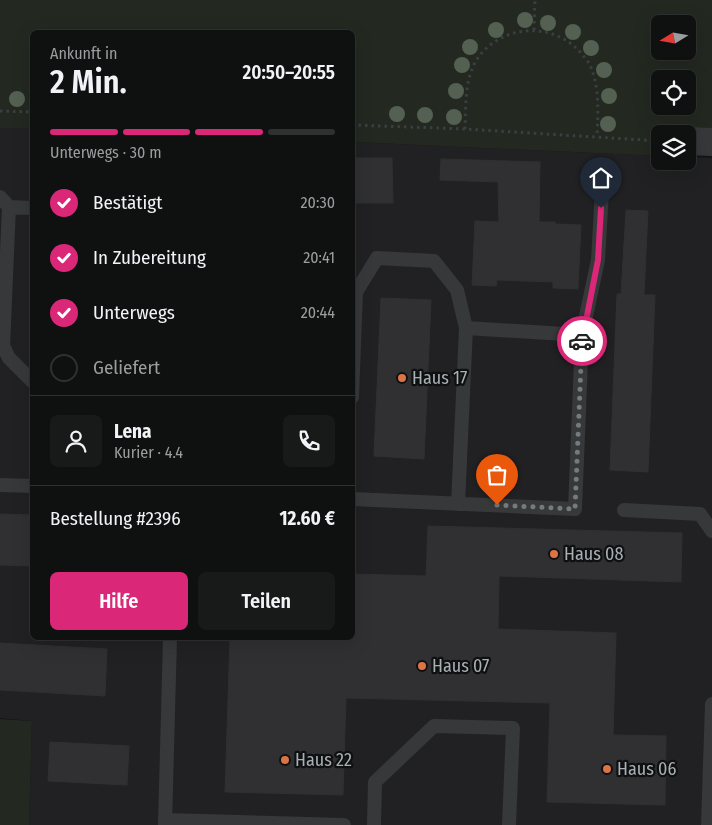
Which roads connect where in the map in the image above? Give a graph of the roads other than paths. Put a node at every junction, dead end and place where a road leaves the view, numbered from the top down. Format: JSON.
{"nodes":[{"id":1,"x":696,"y":141,"type":"edge"},
{"id":2,"x":712,"y":142,"type":"edge"},
{"id":3,"x":602,"y":191,"type":"dead end"},
{"id":4,"x":4,"y":202,"type":"edge"},
{"id":5,"x":30,"y":208,"type":"edge"},
{"id":6,"x":355,"y":318,"type":"edge"},
{"id":7,"x":466,"y":328,"type":"junction"},
{"id":8,"x":582,"y":335,"type":"junction"},
{"id":9,"x":30,"y":379,"type":"edge"},
{"id":10,"x":0,"y":484,"type":"edge"},
{"id":11,"x":30,"y":486,"type":"edge"},
{"id":12,"x":355,"y":499,"type":"edge"},
{"id":13,"x":458,"y":504,"type":"junction"},
{"id":14,"x":624,"y":510,"type":"dead end"},
{"id":15,"x":712,"y":531,"type":"edge"},
{"id":16,"x":170,"y":640,"type":"edge"},
{"id":17,"x":712,"y":704,"type":"edge"},
{"id":18,"x":165,"y":822,"type":"edge"},
{"id":19,"x":344,"y":825,"type":"edge"},
{"id":20,"x":374,"y":825,"type":"edge"},
{"id":21,"x":509,"y":825,"type":"edge"},
{"id":22,"x":708,"y":825,"type":"edge"}],
"edges":[{"from":1,"to":2,"type":"street"},
{"from":3,"to":8,"type":"lane"},
{"from":4,"to":5,"type":"lane"},
{"from":4,"to":9,"type":"lane"},
{"from":6,"to":7,"type":"lane"},
{"from":7,"to":8,"type":"lane"},
{"from":7,"to":13,"type":"lane"},
{"from":8,"to":13,"type":"lane"},
{"from":10,"to":11,"type":"lane"},
{"from":12,"to":13,"type":"lane"},
{"from":14,"to":15,"type":"lane"},
{"from":16,"to":18,"type":"lane"},
{"from":17,"to":22,"type":"lane"},
{"from":18,"to":19,"type":"lane"},
{"from":20,"to":21,"type":"lane"}]}
